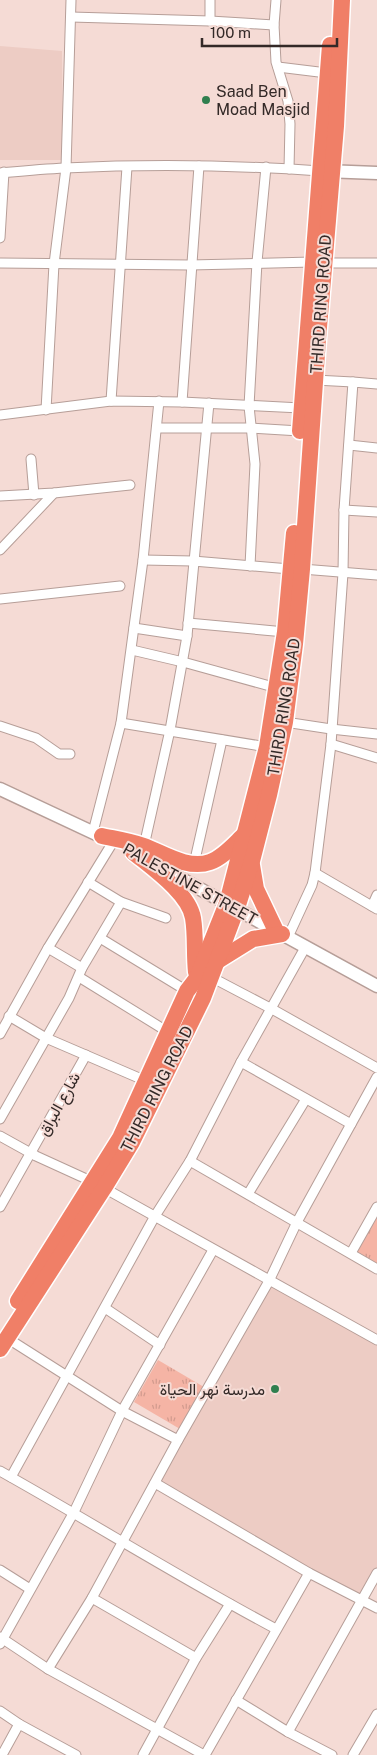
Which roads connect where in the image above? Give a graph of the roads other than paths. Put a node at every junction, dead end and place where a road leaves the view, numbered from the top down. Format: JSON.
{"nodes":[{"id":1,"x":71,"y":0,"type":"edge"},
{"id":2,"x":210,"y":0,"type":"edge"},
{"id":3,"x":276,"y":0,"type":"edge"},
{"id":4,"x":333,"y":0,"type":"edge"},
{"id":5,"x":342,"y":0,"type":"edge"},
{"id":6,"x":71,"y":17,"type":"junction"},
{"id":7,"x":210,"y":22,"type":"junction"},
{"id":8,"x":274,"y":26,"type":"junction"},
{"id":9,"x":278,"y":67,"type":"junction"},
{"id":10,"x":327,"y":73,"type":"junction"},
{"id":11,"x":199,"y":166,"type":"junction"},
{"id":12,"x":127,"y":167,"type":"junction"},
{"id":13,"x":266,"y":167,"type":"junction"},
{"id":14,"x":66,"y":168,"type":"junction"},
{"id":15,"x":288,"y":169,"type":"junction"},
{"id":16,"x":326,"y":171,"type":"junction"},
{"id":17,"x":2,"y":173,"type":"edge"},
{"id":18,"x":377,"y":174,"type":"edge"},
{"id":19,"x":0,"y":238,"type":"edge"},
{"id":20,"x":257,"y":262,"type":"junction"},
{"id":21,"x":0,"y":263,"type":"edge"},
{"id":22,"x":318,"y":263,"type":"junction"},
{"id":23,"x":377,"y":263,"type":"edge"},
{"id":24,"x":54,"y":264,"type":"junction"},
{"id":25,"x":120,"y":264,"type":"junction"},
{"id":26,"x":190,"y":265,"type":"junction"},
{"id":27,"x":315,"y":380,"type":"junction"},
{"id":28,"x":352,"y":382,"type":"junction"},
{"id":29,"x":377,"y":384,"type":"edge"},
{"id":30,"x":111,"y":401,"type":"junction"},
{"id":31,"x":159,"y":401,"type":"junction"},
{"id":32,"x":182,"y":402,"type":"junction"},
{"id":33,"x":209,"y":403,"type":"junction"},
{"id":34,"x":249,"y":406,"type":"junction"},
{"id":35,"x":301,"y":408,"type":"junction"},
{"id":36,"x":46,"y":410,"type":"junction"},
{"id":37,"x":0,"y":415,"type":"edge"},
{"id":38,"x":206,"y":427,"type":"junction"},
{"id":39,"x":157,"y":428,"type":"junction"},
{"id":40,"x":251,"y":428,"type":"junction"},
{"id":41,"x":300,"y":431,"type":"junction"},
{"id":42,"x":349,"y":445,"type":"junction"},
{"id":43,"x":377,"y":448,"type":"edge"},
{"id":44,"x":31,"y":459,"type":"dead end"},
{"id":45,"x":130,"y":485,"type":"dead end"},
{"id":46,"x":54,"y":493,"type":"junction"},
{"id":47,"x":34,"y":494,"type":"junction"},
{"id":48,"x":0,"y":496,"type":"edge"},
{"id":49,"x":344,"y":510,"type":"junction"},
{"id":50,"x":377,"y":512,"type":"edge"},
{"id":51,"x":0,"y":550,"type":"edge"},
{"id":52,"x":143,"y":560,"type":"junction"},
{"id":53,"x":193,"y":561,"type":"junction"},
{"id":54,"x":250,"y":566,"type":"junction"},
{"id":55,"x":296,"y":569,"type":"junction"},
{"id":56,"x":343,"y":573,"type":"junction"},
{"id":57,"x":377,"y":575,"type":"edge"},
{"id":58,"x":120,"y":586,"type":"dead end"},
{"id":59,"x":0,"y":599,"type":"edge"},
{"id":60,"x":188,"y":623,"type":"junction"},
{"id":61,"x":134,"y":628,"type":"junction"},
{"id":62,"x":285,"y":632,"type":"junction"},
{"id":63,"x":187,"y":636,"type":"junction"},
{"id":64,"x":132,"y":650,"type":"junction"},
{"id":65,"x":183,"y":662,"type":"junction"},
{"id":66,"x":277,"y":688,"type":"junction"},
{"id":67,"x":121,"y":722,"type":"junction"},
{"id":68,"x":285,"y":722,"type":"junction"},
{"id":69,"x":0,"y":726,"type":"edge"},
{"id":70,"x":170,"y":730,"type":"junction"},
{"id":71,"x":331,"y":730,"type":"junction"},
{"id":72,"x":377,"y":734,"type":"edge"},
{"id":73,"x":222,"y":740,"type":"junction"},
{"id":74,"x":331,"y":744,"type":"junction"},
{"id":75,"x":267,"y":747,"type":"junction"},
{"id":76,"x":70,"y":754,"type":"dead end"},
{"id":77,"x":377,"y":758,"type":"edge"},
{"id":78,"x":0,"y":789,"type":"edge"},
{"id":79,"x":246,"y":833,"type":"junction"},
{"id":80,"x":103,"y":837,"type":"junction"},
{"id":81,"x":139,"y":849,"type":"junction"},
{"id":82,"x":252,"y":861,"type":"junction"},
{"id":83,"x":194,"y":864,"type":"junction"},
{"id":84,"x":315,"y":873,"type":"junction"},
{"id":85,"x":88,"y":882,"type":"junction"},
{"id":86,"x":377,"y":895,"type":"edge"},
{"id":87,"x":122,"y":902,"type":"junction"},
{"id":88,"x":232,"y":906,"type":"junction"},
{"id":89,"x":374,"y":907,"type":"edge"},
{"id":90,"x":166,"y":918,"type":"dead end"},
{"id":91,"x":282,"y":934,"type":"junction"},
{"id":92,"x":100,"y":938,"type":"junction"},
{"id":93,"x":306,"y":946,"type":"junction"},
{"id":94,"x":48,"y":948,"type":"junction"},
{"id":95,"x":82,"y":968,"type":"junction"},
{"id":96,"x":203,"y":977,"type":"junction"},
{"id":97,"x":79,"y":978,"type":"junction"},
{"id":98,"x":377,"y":986,"type":"edge"},
{"id":99,"x":272,"y":1009,"type":"junction"},
{"id":100,"x":9,"y":1016,"type":"junction"},
{"id":101,"x":168,"y":1032,"type":"junction"},
{"id":102,"x":0,"y":1034,"type":"edge"},
{"id":103,"x":46,"y":1038,"type":"junction"},
{"id":104,"x":86,"y":1055,"type":"junction"},
{"id":105,"x":241,"y":1062,"type":"junction"},
{"id":106,"x":377,"y":1068,"type":"edge"},
{"id":107,"x":377,"y":1077,"type":"edge"},
{"id":108,"x":146,"y":1081,"type":"junction"},
{"id":109,"x":306,"y":1099,"type":"junction"},
{"id":110,"x":0,"y":1119,"type":"edge"},
{"id":111,"x":350,"y":1124,"type":"junction"},
{"id":112,"x":0,"y":1136,"type":"edge"},
{"id":113,"x":32,"y":1153,"type":"junction"},
{"id":114,"x":190,"y":1161,"type":"junction"},
{"id":115,"x":99,"y":1185,"type":"junction"},
{"id":116,"x":248,"y":1194,"type":"junction"},
{"id":117,"x":0,"y":1207,"type":"edge"},
{"id":118,"x":377,"y":1207,"type":"edge"},
{"id":119,"x":155,"y":1216,"type":"junction"},
{"id":120,"x":297,"y":1222,"type":"junction"},
{"id":121,"x":213,"y":1250,"type":"junction"},
{"id":122,"x":351,"y":1253,"type":"junction"},
{"id":123,"x":377,"y":1269,"type":"edge"},
{"id":124,"x":269,"y":1281,"type":"junction"},
{"id":125,"x":105,"y":1308,"type":"junction"},
{"id":126,"x":2,"y":1339,"type":"edge"},
{"id":127,"x":377,"y":1340,"type":"edge"},
{"id":128,"x":160,"y":1345,"type":"junction"},
{"id":129,"x":67,"y":1376,"type":"junction"},
{"id":130,"x":122,"y":1411,"type":"junction"},
{"id":131,"x":178,"y":1440,"type":"junction"},
{"id":132,"x":0,"y":1471,"type":"edge"},
{"id":133,"x":11,"y":1477,"type":"junction"},
{"id":134,"x":155,"y":1483,"type":"junction"},
{"id":135,"x":74,"y":1512,"type":"junction"},
{"id":136,"x":122,"y":1542,"type":"junction"},
{"id":137,"x":0,"y":1570,"type":"edge"},
{"id":138,"x":309,"y":1573,"type":"junction"},
{"id":139,"x":377,"y":1573,"type":"edge"},
{"id":140,"x":30,"y":1589,"type":"junction"},
{"id":141,"x":92,"y":1598,"type":"junction"},
{"id":142,"x":361,"y":1600,"type":"junction"},
{"id":143,"x":230,"y":1604,"type":"junction"},
{"id":144,"x":377,"y":1608,"type":"edge"},
{"id":145,"x":276,"y":1629,"type":"junction"},
{"id":146,"x":1,"y":1640,"type":"edge"},
{"id":147,"x":196,"y":1658,"type":"junction"},
{"id":148,"x":48,"y":1669,"type":"junction"},
{"id":149,"x":236,"y":1700,"type":"junction"},
{"id":150,"x":0,"y":1711,"type":"edge"},
{"id":151,"x":377,"y":1714,"type":"edge"},
{"id":152,"x":19,"y":1724,"type":"junction"},
{"id":153,"x":158,"y":1730,"type":"junction"},
{"id":154,"x":288,"y":1732,"type":"junction"},
{"id":155,"x":72,"y":1754,"type":"edge"},
{"id":156,"x":2,"y":1755,"type":"edge"},
{"id":157,"x":143,"y":1755,"type":"edge"},
{"id":158,"x":205,"y":1755,"type":"edge"},
{"id":159,"x":332,"y":1755,"type":"edge"},
{"id":160,"x":353,"y":1755,"type":"edge"}],
"edges":[{"from":1,"to":6,"type":"street"},
{"from":2,"to":7,"type":"street"},
{"from":3,"to":8,"type":"street"},
{"from":4,"to":10,"type":"highway","name":"THIRD RING ROAD"},
{"from":5,"to":16,"type":"highway","name":"THIRD RING ROAD"},
{"from":6,"to":7,"type":"street"},
{"from":6,"to":14,"type":"street"},
{"from":7,"to":8,"type":"street"},
{"from":8,"to":9,"type":"street"},
{"from":9,"to":10,"type":"street"},
{"from":9,"to":15,"type":"street"},
{"from":10,"to":16,"type":"highway","name":"THIRD RING ROAD"},
{"from":11,"to":12,"type":"street"},
{"from":11,"to":13,"type":"street"},
{"from":11,"to":26,"type":"street"},
{"from":12,"to":14,"type":"street"},
{"from":12,"to":25,"type":"street"},
{"from":13,"to":15,"type":"street"},
{"from":13,"to":20,"type":"street"},
{"from":14,"to":17,"type":"street"},
{"from":14,"to":24,"type":"street"},
{"from":15,"to":16,"type":"street"},
{"from":16,"to":18,"type":"street"},
{"from":16,"to":22,"type":"highway","name":"THIRD RING ROAD"},
{"from":17,"to":19,"type":"street"},
{"from":20,"to":22,"type":"street"},
{"from":20,"to":26,"type":"street"},
{"from":20,"to":34,"type":"street"},
{"from":21,"to":24,"type":"street"},
{"from":22,"to":23,"type":"street"},
{"from":22,"to":27,"type":"highway","name":"THIRD RING ROAD"},
{"from":22,"to":35,"type":"highway","name":"THIRD RING ROAD"},
{"from":24,"to":25,"type":"street"},
{"from":24,"to":36,"type":"street"},
{"from":25,"to":26,"type":"street"},
{"from":25,"to":30,"type":"street"},
{"from":26,"to":32,"type":"street"},
{"from":27,"to":28,"type":"street"},
{"from":27,"to":55,"type":"highway","name":"THIRD RING ROAD"},
{"from":28,"to":29,"type":"street"},
{"from":28,"to":42,"type":"street"},
{"from":30,"to":31,"type":"street"},
{"from":30,"to":36,"type":"street"},
{"from":31,"to":32,"type":"street"},
{"from":31,"to":39,"type":"street"},
{"from":32,"to":33,"type":"street"},
{"from":33,"to":34,"type":"street"},
{"from":33,"to":38,"type":"street"},
{"from":34,"to":35,"type":"street"},
{"from":34,"to":40,"type":"street"},
{"from":35,"to":41,"type":"highway","name":"THIRD RING ROAD"},
{"from":36,"to":37,"type":"street"},
{"from":38,"to":39,"type":"street"},
{"from":38,"to":40,"type":"street"},
{"from":38,"to":53,"type":"street"},
{"from":39,"to":52,"type":"street"},
{"from":40,"to":41,"type":"street"},
{"from":40,"to":54,"type":"street"},
{"from":41,"to":55,"type":"highway","name":"THIRD RING ROAD"},
{"from":42,"to":43,"type":"street"},
{"from":42,"to":49,"type":"street"},
{"from":44,"to":47,"type":"street"},
{"from":45,"to":46,"type":"street"},
{"from":46,"to":47,"type":"street"},
{"from":46,"to":51,"type":"street"},
{"from":47,"to":48,"type":"street"},
{"from":49,"to":50,"type":"street"},
{"from":49,"to":56,"type":"street"},
{"from":52,"to":53,"type":"street"},
{"from":52,"to":61,"type":"street"},
{"from":53,"to":54,"type":"street"},
{"from":53,"to":60,"type":"street"},
{"from":54,"to":55,"type":"street"},
{"from":55,"to":56,"type":"street"},
{"from":55,"to":62,"type":"highway","name":"THIRD RING ROAD"},
{"from":55,"to":68,"type":"highway","name":"THIRD RING ROAD"},
{"from":56,"to":57,"type":"street"},
{"from":56,"to":71,"type":"street"},
{"from":58,"to":59,"type":"street"},
{"from":60,"to":62,"type":"street"},
{"from":60,"to":63,"type":"street"},
{"from":61,"to":63,"type":"street"},
{"from":61,"to":64,"type":"street"},
{"from":62,"to":66,"type":"highway","name":"THIRD RING ROAD"},
{"from":63,"to":65,"type":"street"},
{"from":64,"to":65,"type":"street"},
{"from":64,"to":67,"type":"street"},
{"from":65,"to":66,"type":"street"},
{"from":65,"to":70,"type":"street"},
{"from":66,"to":75,"type":"highway","name":"THIRD RING ROAD"},
{"from":67,"to":70,"type":"street"},
{"from":67,"to":80,"type":"street"},
{"from":68,"to":71,"type":"street"},
{"from":68,"to":82,"type":"highway","name":"THIRD RING ROAD"},
{"from":69,"to":76,"type":"street"},
{"from":70,"to":73,"type":"street"},
{"from":70,"to":81,"type":"street"},
{"from":71,"to":72,"type":"street"},
{"from":71,"to":74,"type":"street"},
{"from":73,"to":75,"type":"street"},
{"from":73,"to":83,"type":"street"},
{"from":74,"to":77,"type":"street"},
{"from":74,"to":84,"type":"street"},
{"from":75,"to":79,"type":"highway","name":"THIRD RING ROAD"},
{"from":78,"to":80,"type":"street"},
{"from":79,"to":83,"type":"highway"},
{"from":79,"to":88,"type":"highway","name":"THIRD RING ROAD"},
{"from":80,"to":81,"type":"highway"},
{"from":80,"to":85,"type":"street"},
{"from":81,"to":83,"type":"highway"},
{"from":81,"to":88,"type":"street","name":"PALESTINE STREET"},
{"from":81,"to":96,"type":"highway"},
{"from":82,"to":88,"type":"highway","name":"THIRD RING ROAD"},
{"from":82,"to":91,"type":"highway"},
{"from":84,"to":89,"type":"street"},
{"from":84,"to":91,"type":"street"},
{"from":85,"to":87,"type":"street"},
{"from":85,"to":94,"type":"street"},
{"from":86,"to":89,"type":"street"},
{"from":87,"to":90,"type":"street"},
{"from":87,"to":92,"type":"street"},
{"from":88,"to":91,"type":"street","name":"PALESTINE STREET"},
{"from":88,"to":96,"type":"highway","name":"THIRD RING ROAD"},
{"from":88,"to":96,"type":"highway","name":"THIRD RING ROAD"},
{"from":91,"to":93,"type":"street","name":"PALESTINE STREET"},
{"from":91,"to":96,"type":"highway"},
{"from":92,"to":95,"type":"street"},
{"from":92,"to":96,"type":"street"},
{"from":93,"to":98,"type":"street","name":"PALESTINE STREET"},
{"from":93,"to":99,"type":"street"},
{"from":94,"to":95,"type":"street"},
{"from":94,"to":100,"type":"street"},
{"from":95,"to":97,"type":"street"},
{"from":96,"to":99,"type":"street"},
{"from":96,"to":101,"type":"highway","name":"THIRD RING ROAD"},
{"from":96,"to":115,"type":"highway","name":"THIRD RING ROAD"},
{"from":97,"to":101,"type":"street"},
{"from":97,"to":103,"type":"street"},
{"from":99,"to":105,"type":"street"},
{"from":99,"to":106,"type":"street"},
{"from":100,"to":102,"type":"street"},
{"from":100,"to":103,"type":"street"},
{"from":101,"to":108,"type":"highway","name":"THIRD RING ROAD"},
{"from":103,"to":104,"type":"street"},
{"from":103,"to":110,"type":"street"},
{"from":104,"to":108,"type":"street"},
{"from":104,"to":113,"type":"street","name":"شارع البراق"},
{"from":105,"to":109,"type":"street"},
{"from":105,"to":114,"type":"street"},
{"from":107,"to":111,"type":"street"},
{"from":108,"to":115,"type":"highway","name":"THIRD RING ROAD"},
{"from":109,"to":111,"type":"street"},
{"from":109,"to":116,"type":"street"},
{"from":111,"to":120,"type":"street"},
{"from":112,"to":113,"type":"street"},
{"from":113,"to":115,"type":"street"},
{"from":113,"to":117,"type":"street","name":"شارع البراق"},
{"from":114,"to":116,"type":"street"},
{"from":114,"to":119,"type":"street"},
{"from":115,"to":119,"type":"street"},
{"from":115,"to":126,"type":"highway","name":"THIRD RING ROAD"},
{"from":116,"to":120,"type":"street"},
{"from":118,"to":122,"type":"street"},
{"from":119,"to":121,"type":"street"},
{"from":119,"to":125,"type":"street"},
{"from":120,"to":122,"type":"street"},
{"from":120,"to":124,"type":"street"},
{"from":121,"to":124,"type":"street"},
{"from":121,"to":128,"type":"street"},
{"from":122,"to":123,"type":"street"},
{"from":124,"to":127,"type":"street"},
{"from":124,"to":131,"type":"street"},
{"from":125,"to":128,"type":"street"},
{"from":125,"to":129,"type":"street"},
{"from":126,"to":129,"type":"street"},
{"from":128,"to":130,"type":"street"},
{"from":129,"to":130,"type":"street"},
{"from":129,"to":133,"type":"street"},
{"from":130,"to":131,"type":"street"},
{"from":130,"to":135,"type":"street"},
{"from":131,"to":134,"type":"street"},
{"from":132,"to":133,"type":"street"},
{"from":133,"to":135,"type":"street"},
{"from":134,"to":136,"type":"street"},
{"from":134,"to":138,"type":"street"},
{"from":135,"to":136,"type":"street"},
{"from":135,"to":140,"type":"street"},
{"from":136,"to":141,"type":"street"},
{"from":136,"to":143,"type":"street"},
{"from":137,"to":140,"type":"street"},
{"from":138,"to":142,"type":"street"},
{"from":138,"to":145,"type":"street"},
{"from":139,"to":142,"type":"street"},
{"from":140,"to":146,"type":"street"},
{"from":141,"to":147,"type":"street"},
{"from":141,"to":148,"type":"street"},
{"from":142,"to":144,"type":"street"},
{"from":142,"to":154,"type":"street"},
{"from":143,"to":145,"type":"street"},
{"from":143,"to":147,"type":"street"},
{"from":145,"to":149,"type":"street"},
{"from":146,"to":148,"type":"street"},
{"from":147,"to":153,"type":"street"},
{"from":148,"to":153,"type":"street"},
{"from":149,"to":154,"type":"street"},
{"from":149,"to":158,"type":"street"},
{"from":150,"to":152,"type":"street"},
{"from":151,"to":160,"type":"street"},
{"from":152,"to":155,"type":"street"},
{"from":152,"to":156,"type":"street"},
{"from":153,"to":157,"type":"street"},
{"from":153,"to":158,"type":"street"},
{"from":154,"to":159,"type":"street"}]}
